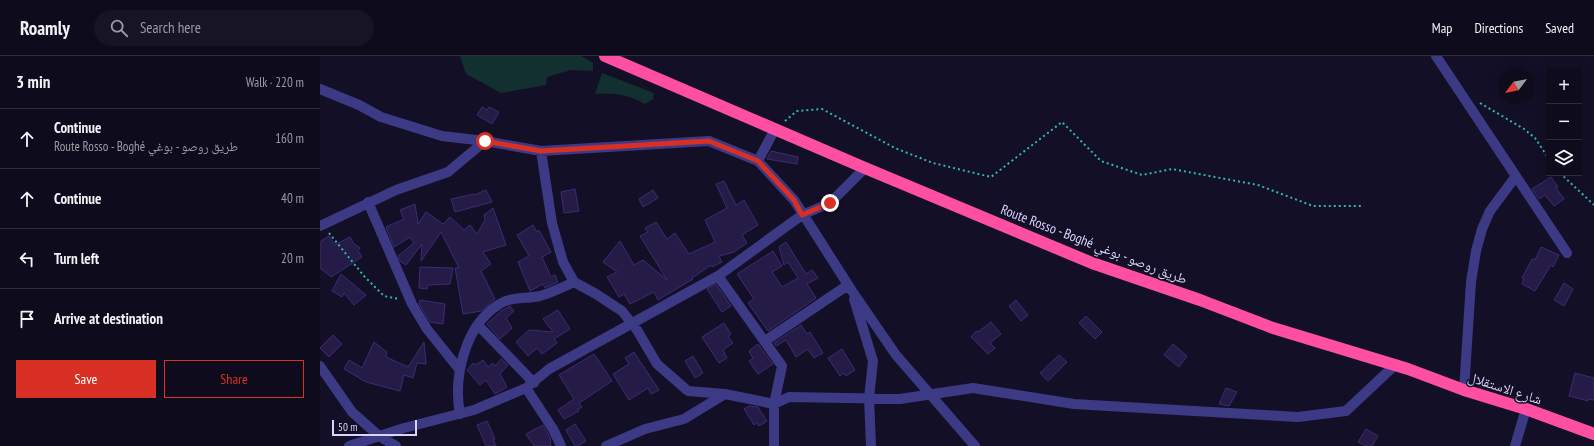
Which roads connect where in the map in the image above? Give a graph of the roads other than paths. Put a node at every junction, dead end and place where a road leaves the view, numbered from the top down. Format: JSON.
{"nodes":[{"id":1,"x":605,"y":56,"type":"edge"},
{"id":2,"x":1436,"y":56,"type":"edge"},
{"id":3,"x":320,"y":89,"type":"edge"},
{"id":4,"x":776,"y":129,"type":"junction"},
{"id":5,"x":485,"y":141,"type":"junction"},
{"id":6,"x":541,"y":151,"type":"junction"},
{"id":7,"x":758,"y":161,"type":"junction"},
{"id":8,"x":865,"y":168,"type":"junction"},
{"id":9,"x":1516,"y":176,"type":"junction"},
{"id":10,"x":368,"y":202,"type":"junction"},
{"id":11,"x":802,"y":215,"type":"junction"},
{"id":12,"x":321,"y":225,"type":"edge"},
{"id":13,"x":1567,"y":253,"type":"dead end"},
{"id":14,"x":718,"y":276,"type":"junction"},
{"id":15,"x":574,"y":282,"type":"junction"},
{"id":16,"x":850,"y":288,"type":"junction"},
{"id":17,"x":630,"y":323,"type":"junction"},
{"id":18,"x":478,"y":325,"type":"junction"},
{"id":19,"x":766,"y":341,"type":"junction"},
{"id":20,"x":1395,"y":365,"type":"junction"},
{"id":21,"x":320,"y":366,"type":"edge"},
{"id":22,"x":459,"y":369,"type":"junction"},
{"id":23,"x":1408,"y":369,"type":"joint"},
{"id":24,"x":530,"y":385,"type":"junction"},
{"id":25,"x":1464,"y":390,"type":"junction"},
{"id":26,"x":725,"y":394,"type":"junction"},
{"id":27,"x":930,"y":394,"type":"junction"},
{"id":28,"x":869,"y":398,"type":"junction"},
{"id":29,"x":774,"y":404,"type":"junction"},
{"id":30,"x":1526,"y":409,"type":"junction"},
{"id":31,"x":460,"y":414,"type":"junction"},
{"id":32,"x":1594,"y":434,"type":"edge"},
{"id":33,"x":379,"y":436,"type":"junction"},
{"id":34,"x":349,"y":446,"type":"edge"},
{"id":35,"x":396,"y":446,"type":"edge"},
{"id":36,"x":561,"y":446,"type":"edge"},
{"id":37,"x":606,"y":446,"type":"edge"},
{"id":38,"x":774,"y":446,"type":"edge"},
{"id":39,"x":871,"y":446,"type":"edge"},
{"id":40,"x":975,"y":446,"type":"edge"},
{"id":41,"x":1515,"y":446,"type":"edge"}],
"edges":[{"from":1,"to":4,"type":"highway","name":"Route Rosso - Boghé طريق روصو - بوغي"},
{"from":2,"to":9,"type":"street"},
{"from":3,"to":5,"type":"street"},
{"from":4,"to":7,"type":"street"},
{"from":4,"to":8,"type":"highway","name":"Route Rosso - Boghé طريق روصو - بوغي"},
{"from":5,"to":6,"type":"street"},
{"from":5,"to":10,"type":"street"},
{"from":6,"to":7,"type":"street"},
{"from":6,"to":15,"type":"street"},
{"from":7,"to":11,"type":"street"},
{"from":8,"to":11,"type":"street"},
{"from":8,"to":20,"type":"highway","name":"Route Rosso - Boghé طريق روصو - بوغي"},
{"from":9,"to":13,"type":"street"},
{"from":9,"to":25,"type":"street"},
{"from":10,"to":12,"type":"street"},
{"from":10,"to":22,"type":"street"},
{"from":11,"to":14,"type":"street"},
{"from":11,"to":16,"type":"street"},
{"from":14,"to":17,"type":"street"},
{"from":14,"to":19,"type":"street"},
{"from":15,"to":17,"type":"street"},
{"from":15,"to":18,"type":"street"},
{"from":16,"to":19,"type":"street"},
{"from":16,"to":27,"type":"street"},
{"from":16,"to":28,"type":"street"},
{"from":17,"to":24,"type":"street"},
{"from":17,"to":26,"type":"street"},
{"from":18,"to":22,"type":"street"},
{"from":18,"to":24,"type":"street"},
{"from":19,"to":29,"type":"street"},
{"from":20,"to":23,"type":"highway","name":"Route Rosso - Boghé طريق روصو - بوغي"},
{"from":20,"to":27,"type":"street"},
{"from":21,"to":33,"type":"street"},
{"from":22,"to":31,"type":"street"},
{"from":23,"to":25,"type":"highway","name":"شارع الاستقلال"},
{"from":24,"to":31,"type":"street"},
{"from":24,"to":36,"type":"street"},
{"from":25,"to":30,"type":"highway","name":"شارع الاستقلال"},
{"from":26,"to":29,"type":"street"},
{"from":26,"to":37,"type":"street"},
{"from":27,"to":28,"type":"street"},
{"from":27,"to":40,"type":"street"},
{"from":28,"to":29,"type":"street"},
{"from":28,"to":39,"type":"street"},
{"from":29,"to":38,"type":"street"},
{"from":30,"to":32,"type":"highway","name":"شارع الاستقلال"},
{"from":30,"to":41,"type":"street"},
{"from":31,"to":33,"type":"street"},
{"from":33,"to":34,"type":"street"},
{"from":33,"to":35,"type":"street"}]}
